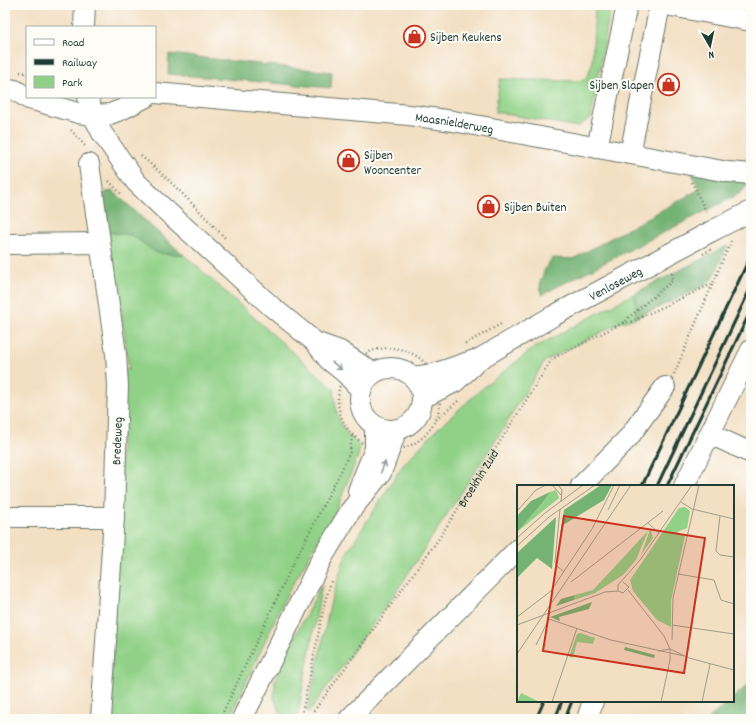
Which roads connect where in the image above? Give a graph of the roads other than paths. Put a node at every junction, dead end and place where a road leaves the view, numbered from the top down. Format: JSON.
{"nodes":[{"id":1,"x":85,"y":5,"type":"edge"},
{"id":2,"x":627,"y":5,"type":"edge"},
{"id":3,"x":660,"y":5,"type":"edge"},
{"id":4,"x":666,"y":5,"type":"edge"},
{"id":5,"x":751,"y":21,"type":"edge"},
{"id":6,"x":84,"y":26,"type":"edge"},
{"id":7,"x":16,"y":89,"type":"edge"},
{"id":8,"x":156,"y":93,"type":"edge"},
{"id":9,"x":26,"y":97,"type":"edge"},
{"id":10,"x":28,"y":98,"type":"edge"},
{"id":11,"x":144,"y":98,"type":"edge"},
{"id":12,"x":90,"y":106,"type":"edge"},
{"id":13,"x":597,"y":148,"type":"junction"},
{"id":14,"x":630,"y":154,"type":"junction"},
{"id":15,"x":89,"y":164,"type":"dead end"},
{"id":16,"x":751,"y":174,"type":"edge"},
{"id":17,"x":751,"y":211,"type":"edge"},
{"id":18,"x":100,"y":243,"type":"junction"},
{"id":19,"x":5,"y":244,"type":"edge"},
{"id":20,"x":751,"y":350,"type":"edge"},
{"id":21,"x":481,"y":358,"type":"junction"},
{"id":22,"x":356,"y":361,"type":"junction"},
{"id":23,"x":373,"y":373,"type":"junction"},
{"id":24,"x":413,"y":377,"type":"junction"},
{"id":25,"x":665,"y":387,"type":"road end"},
{"id":26,"x":361,"y":390,"type":"junction"},
{"id":27,"x":422,"y":398,"type":"junction"},
{"id":28,"x":376,"y":426,"type":"junction"},
{"id":29,"x":397,"y":429,"type":"junction"},
{"id":30,"x":710,"y":434,"type":"junction"},
{"id":31,"x":393,"y":450,"type":"junction"},
{"id":32,"x":751,"y":453,"type":"edge"},
{"id":33,"x":582,"y":485,"type":"edge"},
{"id":34,"x":684,"y":485,"type":"edge"},
{"id":35,"x":5,"y":517,"type":"edge"},
{"id":36,"x":114,"y":517,"type":"junction"},
{"id":37,"x":517,"y":550,"type":"edge"},
{"id":38,"x":593,"y":702,"type":"edge"},
{"id":39,"x":249,"y":717,"type":"edge"},
{"id":40,"x":101,"y":719,"type":"edge"},
{"id":41,"x":348,"y":719,"type":"edge"},
{"id":42,"x":587,"y":719,"type":"edge"}],
"edges":[{"from":1,"to":6,"type":"street"},
{"from":2,"to":13,"type":"street"},
{"from":3,"to":14,"type":"street"},
{"from":4,"to":5,"type":"street"},
{"from":7,"to":9,"type":"street"},
{"from":8,"to":13,"type":"street","name":"Maasnielderweg"},
{"from":10,"to":12,"type":"street"},
{"from":11,"to":12,"type":"street"},
{"from":12,"to":22,"type":"street"},
{"from":13,"to":14,"type":"street","name":"Maasnielderweg"},
{"from":14,"to":16,"type":"street","name":"Maasnielderweg"},
{"from":15,"to":18,"type":"street","name":"Bredeweg"},
{"from":17,"to":21,"type":"street","name":"Venloseweg","bridge":true},
{"from":18,"to":19,"type":"street"},
{"from":18,"to":36,"type":"street","name":"Bredeweg"},
{"from":20,"to":30,"type":"street"},
{"from":21,"to":24,"type":"street","name":"Venloseweg"},
{"from":21,"to":27,"type":"street","name":"Venloseweg"},
{"from":22,"to":23,"type":"street"},
{"from":22,"to":26,"type":"street","one_way":true},
{"from":23,"to":24,"type":"street"},
{"from":23,"to":26,"type":"street"},
{"from":24,"to":27,"type":"street"},
{"from":25,"to":33,"type":"street"},
{"from":26,"to":28,"type":"street"},
{"from":27,"to":29,"type":"street"},
{"from":28,"to":29,"type":"street"},
{"from":28,"to":31,"type":"street"},
{"from":29,"to":31,"type":"street"},
{"from":30,"to":32,"type":"street"},
{"from":30,"to":34,"type":"street"},
{"from":31,"to":39,"type":"street"},
{"from":35,"to":36,"type":"street"},
{"from":36,"to":40,"type":"street","name":"Bredeweg"},
{"from":37,"to":41,"type":"street"},
{"from":38,"to":42,"type":"street"}]}
